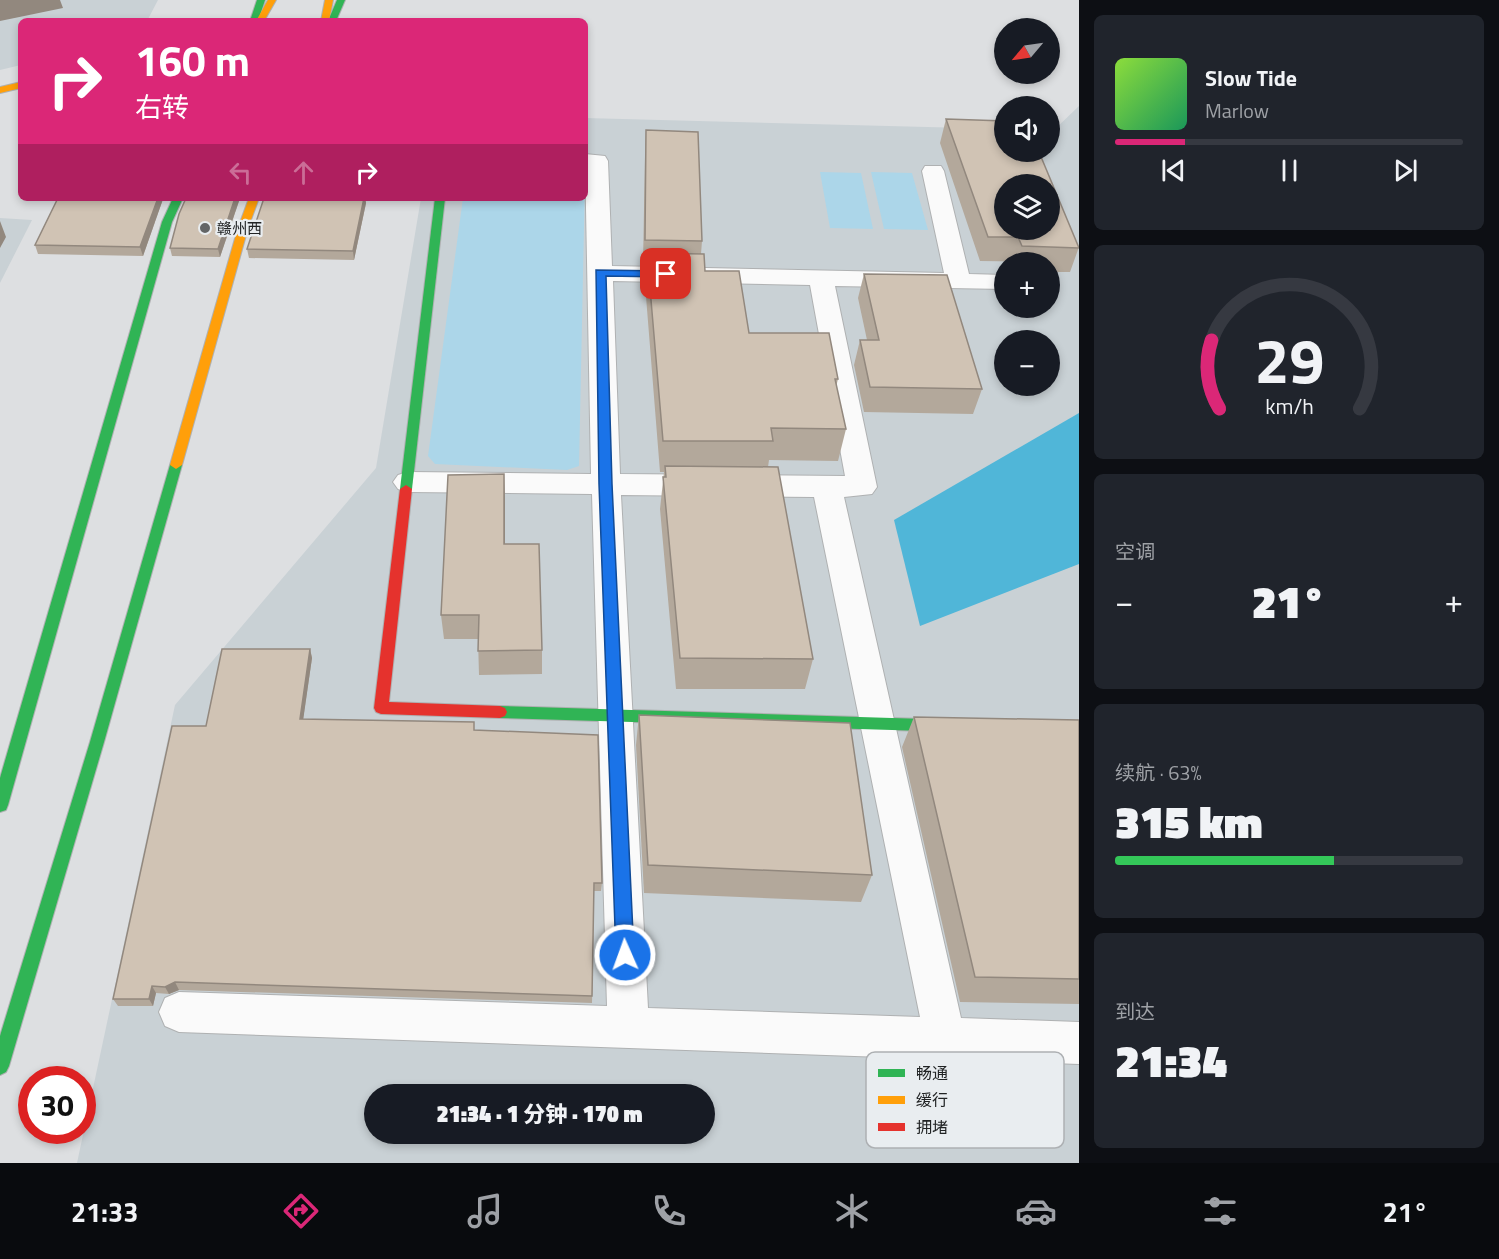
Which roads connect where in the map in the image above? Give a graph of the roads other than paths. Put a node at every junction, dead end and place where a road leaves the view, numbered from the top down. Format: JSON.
{"nodes":[{"id":1,"x":261,"y":0,"type":"edge"},
{"id":2,"x":272,"y":0,"type":"edge"},
{"id":3,"x":329,"y":0,"type":"edge"},
{"id":4,"x":341,"y":0,"type":"edge"},
{"id":5,"x":255,"y":18,"type":"edge"},
{"id":6,"x":262,"y":18,"type":"edge"},
{"id":7,"x":326,"y":18,"type":"edge"},
{"id":8,"x":333,"y":18,"type":"edge"},
{"id":9,"x":18,"y":86,"type":"edge"},
{"id":10,"x":0,"y":90,"type":"edge"},
{"id":11,"x":588,"y":161,"type":"edge"},
{"id":12,"x":933,"y":171,"type":"dead end"},
{"id":13,"x":177,"y":201,"type":"edge"},
{"id":14,"x":253,"y":201,"type":"edge"},
{"id":15,"x":440,"y":201,"type":"edge"},
{"id":16,"x":600,"y":273,"type":"junction"},
{"id":17,"x":820,"y":278,"type":"junction"},
{"id":18,"x":958,"y":281,"type":"junction"},
{"id":19,"x":994,"y":282,"type":"edge"},
{"id":20,"x":408,"y":482,"type":"junction"},
{"id":21,"x":606,"y":484,"type":"junction"},
{"id":22,"x":827,"y":486,"type":"junction"},
{"id":23,"x":615,"y":715,"type":"junction"},
{"id":24,"x":878,"y":723,"type":"junction"},
{"id":25,"x":973,"y":726,"type":"edge"},
{"id":26,"x":0,"y":805,"type":"edge"},
{"id":27,"x":179,"y":1012,"type":"dead end"},
{"id":28,"x":628,"y":1027,"type":"junction"},
{"id":29,"x":945,"y":1038,"type":"junction"},
{"id":30,"x":1079,"y":1043,"type":"edge"},
{"id":31,"x":0,"y":1066,"type":"edge"}],
"edges":[{"from":1,"to":5,"type":"main road"},
{"from":2,"to":6,"type":"main road"},
{"from":3,"to":7,"type":"main road"},
{"from":4,"to":8,"type":"main road"},
{"from":9,"to":10,"type":"main road"},
{"from":11,"to":16,"type":"street"},
{"from":12,"to":18,"type":"street"},
{"from":13,"to":26,"type":"main road"},
{"from":14,"to":31,"type":"main road"},
{"from":15,"to":20,"type":"main road"},
{"from":16,"to":17,"type":"street"},
{"from":16,"to":21,"type":"street"},
{"from":17,"to":18,"type":"street"},
{"from":17,"to":22,"type":"street"},
{"from":18,"to":19,"type":"street"},
{"from":20,"to":21,"type":"street"},
{"from":20,"to":23,"type":"main road"},
{"from":21,"to":22,"type":"street"},
{"from":21,"to":23,"type":"street"},
{"from":22,"to":24,"type":"street"},
{"from":23,"to":24,"type":"main road"},
{"from":23,"to":28,"type":"street"},
{"from":24,"to":25,"type":"main road"},
{"from":24,"to":29,"type":"street"},
{"from":27,"to":28,"type":"street"},
{"from":28,"to":29,"type":"street"},
{"from":29,"to":30,"type":"street"}]}
